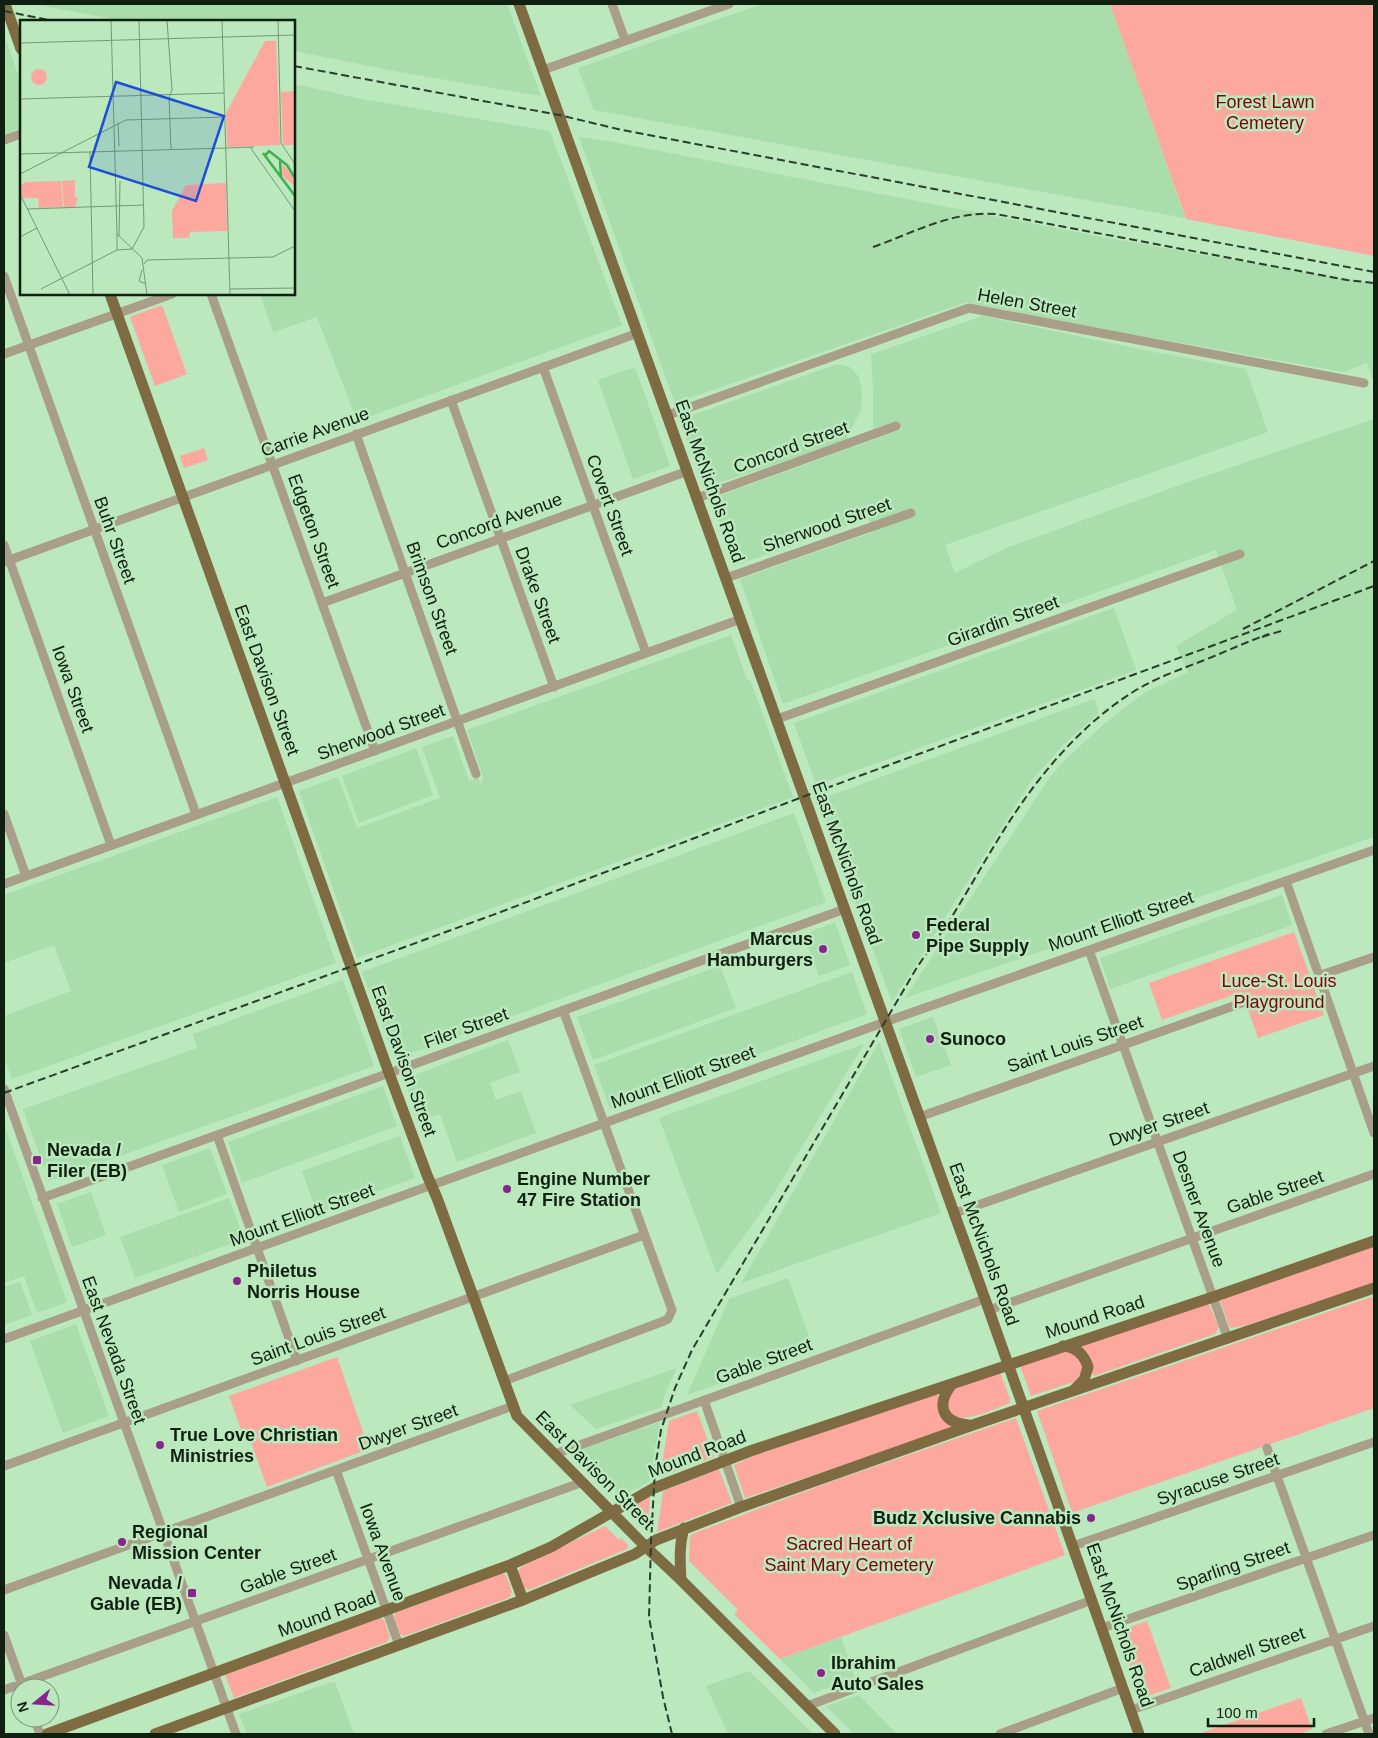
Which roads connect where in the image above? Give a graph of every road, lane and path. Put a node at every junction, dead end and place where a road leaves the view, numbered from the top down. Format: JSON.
{"nodes":[{"id":1,"x":5,"y":4,"type":"edge"},
{"id":2,"x":519,"y":4,"type":"edge"},
{"id":3,"x":612,"y":4,"type":"edge"},
{"id":4,"x":729,"y":4,"type":"edge"},
{"id":5,"x":712,"y":7,"type":"edge"},
{"id":6,"x":625,"y":40,"type":"junction"},
{"id":7,"x":20,"y":46,"type":"edge"},
{"id":8,"x":543,"y":70,"type":"junction"},
{"id":9,"x":20,"y":134,"type":"edge"},
{"id":10,"x":4,"y":140,"type":"edge"},
{"id":11,"x":4,"y":276,"type":"edge"},
{"id":12,"x":110,"y":295,"type":"edge"},
{"id":13,"x":169,"y":295,"type":"edge"},
{"id":14,"x":211,"y":295,"type":"edge"},
{"id":15,"x":117,"y":314,"type":"junction"},
{"id":16,"x":638,"y":333,"type":"junction"},
{"id":17,"x":28,"y":345,"type":"junction"},
{"id":18,"x":4,"y":354,"type":"edge"},
{"id":19,"x":543,"y":367,"type":"junction"},
{"id":20,"x":1364,"y":383,"type":"dead end"},
{"id":21,"x":451,"y":400,"type":"junction"},
{"id":22,"x":668,"y":415,"type":"junction"},
{"id":23,"x":896,"y":426,"type":"dead end"},
{"id":24,"x":356,"y":434,"type":"junction"},
{"id":25,"x":272,"y":465,"type":"junction"},
{"id":26,"x":688,"y":471,"type":"junction"},
{"id":27,"x":183,"y":497,"type":"junction"},
{"id":28,"x":697,"y":498,"type":"junction"},
{"id":29,"x":593,"y":505,"type":"junction"},
{"id":30,"x":911,"y":513,"type":"dead end"},
{"id":31,"x":94,"y":529,"type":"junction"},
{"id":32,"x":500,"y":538,"type":"junction"},
{"id":33,"x":4,"y":545,"type":"edge"},
{"id":34,"x":1240,"y":554,"type":"dead end"},
{"id":35,"x":6,"y":561,"type":"edge"},
{"id":36,"x":406,"y":572,"type":"junction"},
{"id":37,"x":726,"y":578,"type":"junction"},
{"id":38,"x":322,"y":602,"type":"junction"},
{"id":39,"x":741,"y":619,"type":"junction"},
{"id":40,"x":646,"y":654,"type":"junction"},
{"id":41,"x":554,"y":687,"type":"junction"},
{"id":42,"x":777,"y":718,"type":"junction"},
{"id":43,"x":459,"y":721,"type":"junction"},
{"id":44,"x":375,"y":751,"type":"junction"},
{"id":45,"x":476,"y":774,"type":"dead end"},
{"id":46,"x":285,"y":783,"type":"junction"},
{"id":47,"x":4,"y":814,"type":"edge"},
{"id":48,"x":196,"y":814,"type":"junction"},
{"id":49,"x":111,"y":845,"type":"junction"},
{"id":50,"x":1374,"y":850,"type":"edge"},
{"id":51,"x":26,"y":876,"type":"junction"},
{"id":52,"x":1286,"y":881,"type":"junction"},
{"id":53,"x":4,"y":884,"type":"edge"},
{"id":54,"x":845,"y":909,"type":"junction"},
{"id":55,"x":1089,"y":950,"type":"junction"},
{"id":56,"x":1374,"y":957,"type":"edge"},
{"id":57,"x":1318,"y":976,"type":"junction"},
{"id":58,"x":1242,"y":1003,"type":"dead end"},
{"id":59,"x":563,"y":1010,"type":"junction"},
{"id":60,"x":885,"y":1022,"type":"junction"},
{"id":61,"x":1123,"y":1045,"type":"junction"},
{"id":62,"x":1374,"y":1066,"type":"edge"},
{"id":63,"x":389,"y":1073,"type":"junction"},
{"id":64,"x":1353,"y":1073,"type":"junction"},
{"id":65,"x":4,"y":1089,"type":"edge"},
{"id":66,"x":919,"y":1117,"type":"junction"},
{"id":67,"x":604,"y":1123,"type":"junction"},
{"id":68,"x":1374,"y":1133,"type":"edge"},
{"id":69,"x":217,"y":1135,"type":"junction"},
{"id":70,"x":1158,"y":1142,"type":"junction"},
{"id":71,"x":1374,"y":1174,"type":"edge"},
{"id":72,"x":432,"y":1185,"type":"junction"},
{"id":73,"x":42,"y":1198,"type":"junction"},
{"id":74,"x":955,"y":1213,"type":"junction"},
{"id":75,"x":644,"y":1236,"type":"junction"},
{"id":76,"x":1192,"y":1238,"type":"junction"},
{"id":77,"x":1374,"y":1241,"type":"edge"},
{"id":78,"x":257,"y":1248,"type":"junction"},
{"id":79,"x":1374,"y":1288,"type":"edge"},
{"id":80,"x":473,"y":1297,"type":"junction"},
{"id":81,"x":1213,"y":1297,"type":"junction"},
{"id":82,"x":985,"y":1299,"type":"junction"},
{"id":83,"x":83,"y":1310,"type":"junction"},
{"id":84,"x":990,"y":1310,"type":"junction"},
{"id":85,"x":4,"y":1339,"type":"edge"},
{"id":86,"x":1228,"y":1339,"type":"junction"},
{"id":87,"x":1062,"y":1346,"type":"junction"},
{"id":88,"x":297,"y":1361,"type":"junction"},
{"id":89,"x":1009,"y":1365,"type":"junction"},
{"id":90,"x":504,"y":1381,"type":"junction"},
{"id":91,"x":952,"y":1384,"type":"junction"},
{"id":92,"x":1072,"y":1391,"type":"junction"},
{"id":93,"x":704,"y":1400,"type":"junction"},
{"id":94,"x":513,"y":1406,"type":"junction"},
{"id":95,"x":1024,"y":1407,"type":"junction"},
{"id":96,"x":124,"y":1423,"type":"junction"},
{"id":97,"x":970,"y":1426,"type":"junction"},
{"id":98,"x":1374,"y":1442,"type":"edge"},
{"id":99,"x":1267,"y":1448,"type":"dead end"},
{"id":100,"x":555,"y":1454,"type":"junction"},
{"id":101,"x":725,"y":1461,"type":"junction"},
{"id":102,"x":4,"y":1466,"type":"edge"},
{"id":103,"x":336,"y":1470,"type":"junction"},
{"id":104,"x":1277,"y":1476,"type":"junction"},
{"id":105,"x":583,"y":1482,"type":"junction"},
{"id":106,"x":741,"y":1507,"type":"junction"},
{"id":107,"x":612,"y":1512,"type":"junction"},
{"id":108,"x":684,"y":1528,"type":"junction"},
{"id":109,"x":163,"y":1532,"type":"junction"},
{"id":110,"x":1374,"y":1535,"type":"edge"},
{"id":111,"x":645,"y":1546,"type":"junction"},
{"id":112,"x":1073,"y":1546,"type":"junction"},
{"id":113,"x":1306,"y":1558,"type":"junction"},
{"id":114,"x":368,"y":1559,"type":"junction"},
{"id":115,"x":510,"y":1565,"type":"junction"},
{"id":116,"x":681,"y":1580,"type":"junction"},
{"id":117,"x":4,"y":1590,"type":"edge"},
{"id":118,"x":523,"y":1600,"type":"junction"},
{"id":119,"x":1092,"y":1600,"type":"junction"},
{"id":120,"x":386,"y":1611,"type":"junction"},
{"id":121,"x":195,"y":1621,"type":"junction"},
{"id":122,"x":1374,"y":1626,"type":"edge"},
{"id":123,"x":1102,"y":1628,"type":"junction"},
{"id":124,"x":4,"y":1635,"type":"edge"},
{"id":125,"x":1335,"y":1639,"type":"junction"},
{"id":126,"x":399,"y":1645,"type":"junction"},
{"id":127,"x":214,"y":1674,"type":"junction"},
{"id":128,"x":19,"y":1678,"type":"edge"},
{"id":129,"x":43,"y":1678,"type":"edge"},
{"id":130,"x":1123,"y":1688,"type":"junction"},
{"id":131,"x":807,"y":1706,"type":"junction"},
{"id":132,"x":227,"y":1708,"type":"junction"},
{"id":133,"x":1131,"y":1710,"type":"junction"},
{"id":134,"x":1374,"y":1718,"type":"edge"},
{"id":135,"x":1364,"y":1721,"type":"junction"},
{"id":136,"x":47,"y":1734,"type":"edge"},
{"id":137,"x":155,"y":1734,"type":"edge"},
{"id":138,"x":236,"y":1734,"type":"edge"},
{"id":139,"x":835,"y":1734,"type":"edge"},
{"id":140,"x":1000,"y":1734,"type":"edge"},
{"id":141,"x":1140,"y":1734,"type":"edge"},
{"id":142,"x":1326,"y":1734,"type":"edge"},
{"id":143,"x":1368,"y":1734,"type":"edge"}],
"edges":[{"from":1,"to":7,"type":"main road"},
{"from":2,"to":8,"type":"main road","name":"East McNichols Road"},
{"from":3,"to":6,"type":"street"},
{"from":4,"to":5,"type":"street"},
{"from":5,"to":6,"type":"street"},
{"from":6,"to":8,"type":"street"},
{"from":8,"to":16,"type":"main road","name":"East McNichols Road"},
{"from":9,"to":10,"type":"street"},
{"from":11,"to":17,"type":"street","name":"Buhr Street"},
{"from":12,"to":15,"type":"main road","name":"East Davison Street"},
{"from":13,"to":15,"type":"street"},
{"from":14,"to":25,"type":"street","name":"Edgeton Street"},
{"from":15,"to":17,"type":"street"},
{"from":15,"to":27,"type":"main road","name":"East Davison Street"},
{"from":16,"to":19,"type":"street","name":"Carrie Avenue"},
{"from":16,"to":22,"type":"main road","name":"East McNichols Road"},
{"from":17,"to":18,"type":"street"},
{"from":17,"to":31,"type":"street","name":"Buhr Street"},
{"from":19,"to":21,"type":"street","name":"Carrie Avenue"},
{"from":19,"to":29,"type":"street","name":"Covert Street"},
{"from":20,"to":22,"type":"street","name":"Helen Street"},
{"from":21,"to":24,"type":"street","name":"Carrie Avenue"},
{"from":21,"to":32,"type":"street","name":"Drake Street"},
{"from":22,"to":26,"type":"main road","name":"East McNichols Road"},
{"from":23,"to":28,"type":"street","name":"Concord Street"},
{"from":24,"to":25,"type":"street","name":"Carrie Avenue"},
{"from":24,"to":36,"type":"street","name":"Brimson Street"},
{"from":25,"to":27,"type":"street","name":"Carrie Avenue"},
{"from":25,"to":38,"type":"street","name":"Edgeton Street"},
{"from":26,"to":28,"type":"main road","name":"East McNichols Road"},
{"from":26,"to":29,"type":"street","name":"Concord Avenue"},
{"from":27,"to":31,"type":"street","name":"Carrie Avenue"},
{"from":27,"to":46,"type":"main road","name":"East Davison Street"},
{"from":28,"to":37,"type":"main road","name":"East McNichols Road"},
{"from":29,"to":32,"type":"street","name":"Concord Avenue"},
{"from":29,"to":40,"type":"street","name":"Covert Street"},
{"from":30,"to":37,"type":"street","name":"Sherwood Street"},
{"from":31,"to":35,"type":"street","name":"Carrie Avenue"},
{"from":31,"to":48,"type":"street","name":"Buhr Street"},
{"from":32,"to":36,"type":"street","name":"Concord Avenue"},
{"from":32,"to":41,"type":"street","name":"Drake Street"},
{"from":33,"to":35,"type":"street","name":"Iowa Street"},
{"from":34,"to":42,"type":"street","name":"Girardin Street"},
{"from":35,"to":49,"type":"street","name":"Iowa Street"},
{"from":36,"to":38,"type":"street","name":"Concord Avenue"},
{"from":36,"to":43,"type":"street","name":"Brimson Street"},
{"from":37,"to":39,"type":"main road","name":"East McNichols Road"},
{"from":38,"to":44,"type":"street","name":"Edgeton Street"},
{"from":39,"to":40,"type":"street","name":"Sherwood Street"},
{"from":39,"to":42,"type":"main road","name":"East McNichols Road"},
{"from":40,"to":41,"type":"street","name":"Sherwood Street"},
{"from":41,"to":43,"type":"street","name":"Sherwood Street"},
{"from":42,"to":54,"type":"main road","name":"East McNichols Road"},
{"from":43,"to":44,"type":"street","name":"Sherwood Street"},
{"from":43,"to":45,"type":"street","name":"Brimson Street"},
{"from":44,"to":46,"type":"street","name":"Sherwood Street"},
{"from":46,"to":48,"type":"street","name":"Sherwood Street"},
{"from":46,"to":63,"type":"main road","name":"East Davison Street"},
{"from":47,"to":51,"type":"street"},
{"from":48,"to":49,"type":"street","name":"Sherwood Street"},
{"from":49,"to":51,"type":"street","name":"Sherwood Street"},
{"from":50,"to":52,"type":"street","name":"Mount Elliott Street"},
{"from":51,"to":53,"type":"street","name":"Sherwood Street"},
{"from":52,"to":55,"type":"street","name":"Mount Elliott Street"},
{"from":52,"to":57,"type":"street"},
{"from":54,"to":59,"type":"street","name":"Filer Street"},
{"from":54,"to":60,"type":"main road","name":"East McNichols Road"},
{"from":55,"to":60,"type":"street","name":"Mount Elliott Street"},
{"from":55,"to":61,"type":"street","name":"Desner Avenue"},
{"from":56,"to":57,"type":"street"},
{"from":57,"to":64,"type":"street"},
{"from":58,"to":61,"type":"street","name":"Saint Louis Street"},
{"from":59,"to":63,"type":"street","name":"Filer Street"},
{"from":59,"to":67,"type":"street"},
{"from":60,"to":66,"type":"main road","name":"East McNichols Road"},
{"from":60,"to":67,"type":"street","name":"Mount Elliott Street"},
{"from":61,"to":66,"type":"street","name":"Saint Louis Street"},
{"from":61,"to":70,"type":"street","name":"Desner Avenue"},
{"from":62,"to":64,"type":"street","name":"Dwyer Street"},
{"from":63,"to":69,"type":"street","name":"Filer Street"},
{"from":63,"to":72,"type":"main road","name":"East Davison Street"},
{"from":64,"to":68,"type":"street"},
{"from":64,"to":70,"type":"street","name":"Dwyer Street"},
{"from":65,"to":73,"type":"street","name":"East Nevada Street"},
{"from":66,"to":74,"type":"main road","name":"East McNichols Road"},
{"from":67,"to":72,"type":"street","name":"Mount Elliott Street"},
{"from":67,"to":75,"type":"street"},
{"from":69,"to":73,"type":"street","name":"Filer Street"},
{"from":69,"to":78,"type":"street"},
{"from":70,"to":74,"type":"street","name":"Dwyer Street"},
{"from":70,"to":76,"type":"street","name":"Desner Avenue"},
{"from":71,"to":76,"type":"street","name":"Gable Street"},
{"from":72,"to":78,"type":"street","name":"Mount Elliott Street"},
{"from":72,"to":80,"type":"main road","name":"East Davison Street"},
{"from":73,"to":83,"type":"street","name":"East Nevada Street"},
{"from":74,"to":82,"type":"main road","name":"East McNichols Road"},
{"from":75,"to":80,"type":"street","name":"Saint Louis Street"},
{"from":75,"to":90,"type":"street"},
{"from":76,"to":81,"type":"street","name":"Desner Avenue"},
{"from":76,"to":84,"type":"street","name":"Gable Street"},
{"from":77,"to":81,"type":"main road","name":"Mound Road"},
{"from":78,"to":83,"type":"street","name":"Mount Elliott Street"},
{"from":78,"to":88,"type":"street"},
{"from":79,"to":86,"type":"main road"},
{"from":80,"to":88,"type":"street","name":"Saint Louis Street"},
{"from":80,"to":90,"type":"main road","name":"East Davison Street"},
{"from":81,"to":86,"type":"street","name":"Desner Avenue"},
{"from":81,"to":87,"type":"main road","name":"Mound Road"},
{"from":82,"to":84,"type":"main road","name":"East McNichols Road"},
{"from":82,"to":93,"type":"street","name":"Gable Street"},
{"from":83,"to":85,"type":"street","name":"Mount Elliott Street"},
{"from":83,"to":96,"type":"street","name":"East Nevada Street"},
{"from":84,"to":89,"type":"main road","name":"East McNichols Road"},
{"from":86,"to":92,"type":"main road"},
{"from":87,"to":89,"type":"main road","name":"Mound Road"},
{"from":87,"to":92,"type":"main road"},
{"from":88,"to":96,"type":"street","name":"Saint Louis Street"},
{"from":89,"to":91,"type":"main road","name":"Mound Road"},
{"from":89,"to":95,"type":"main road","name":"East McNichols Road"},
{"from":90,"to":94,"type":"main road","name":"East Davison Street"},
{"from":91,"to":97,"type":"main road"},
{"from":91,"to":101,"type":"main road","name":"Mound Road"},
{"from":92,"to":95,"type":"main road"},
{"from":93,"to":100,"type":"street","name":"Gable Street"},
{"from":93,"to":101,"type":"street"},
{"from":94,"to":100,"type":"main road","name":"East Davison Street"},
{"from":94,"to":103,"type":"street","name":"Dwyer Street"},
{"from":95,"to":97,"type":"main road"},
{"from":95,"to":112,"type":"main road","name":"East McNichols Road"},
{"from":96,"to":102,"type":"street","name":"Saint Louis Street"},
{"from":96,"to":109,"type":"street","name":"East Nevada Street"},
{"from":97,"to":106,"type":"main road"},
{"from":98,"to":104,"type":"street","name":"Syracuse Street"},
{"from":99,"to":104,"type":"street"},
{"from":100,"to":105,"type":"main road","name":"East Davison Street"},
{"from":101,"to":106,"type":"street"},
{"from":101,"to":107,"type":"main road","name":"Mound Road"},
{"from":103,"to":109,"type":"street","name":"Dwyer Street"},
{"from":103,"to":114,"type":"street","name":"Iowa Avenue"},
{"from":104,"to":112,"type":"street","name":"Syracuse Street"},
{"from":104,"to":113,"type":"street"},
{"from":105,"to":107,"type":"main road","name":"East Davison Street"},
{"from":105,"to":114,"type":"street","name":"Gable Street"},
{"from":106,"to":108,"type":"main road"},
{"from":107,"to":111,"type":"main road","name":"East Davison Street"},
{"from":107,"to":115,"type":"main road","name":"Mound Road"},
{"from":108,"to":111,"type":"main road"},
{"from":108,"to":116,"type":"main road"},
{"from":109,"to":117,"type":"street","name":"Dwyer Street"},
{"from":109,"to":121,"type":"street","name":"East Nevada Street"},
{"from":110,"to":113,"type":"street","name":"Sparling Street"},
{"from":111,"to":116,"type":"main road","name":"East Davison Street"},
{"from":111,"to":118,"type":"main road"},
{"from":112,"to":119,"type":"main road","name":"East McNichols Road"},
{"from":113,"to":123,"type":"street","name":"Sparling Street"},
{"from":113,"to":125,"type":"street"},
{"from":114,"to":120,"type":"street","name":"Iowa Avenue"},
{"from":114,"to":121,"type":"street","name":"Gable Street"},
{"from":115,"to":118,"type":"main road"},
{"from":115,"to":120,"type":"main road","name":"Mound Road"},
{"from":116,"to":131,"type":"main road","name":"East Davison Street"},
{"from":118,"to":126,"type":"main road"},
{"from":119,"to":123,"type":"main road","name":"East McNichols Road"},
{"from":119,"to":131,"type":"street"},
{"from":120,"to":126,"type":"street","name":"Iowa Avenue"},
{"from":120,"to":127,"type":"main road","name":"Mound Road"},
{"from":121,"to":127,"type":"street","name":"East Nevada Street"},
{"from":121,"to":129,"type":"street","name":"Gable Street"},
{"from":122,"to":125,"type":"street","name":"Caldwell Street"},
{"from":123,"to":130,"type":"main road","name":"East McNichols Road"},
{"from":124,"to":128,"type":"street"},
{"from":125,"to":133,"type":"street","name":"Caldwell Street"},
{"from":125,"to":135,"type":"street"},
{"from":126,"to":132,"type":"main road"},
{"from":127,"to":132,"type":"street","name":"East Nevada Street"},
{"from":127,"to":136,"type":"main road","name":"Mound Road"},
{"from":130,"to":133,"type":"main road","name":"East McNichols Road"},
{"from":130,"to":140,"type":"street"},
{"from":131,"to":139,"type":"main road","name":"East Davison Street"},
{"from":132,"to":137,"type":"main road"},
{"from":132,"to":138,"type":"street","name":"East Nevada Street"},
{"from":133,"to":141,"type":"main road","name":"East McNichols Road"},
{"from":134,"to":135,"type":"street"},
{"from":135,"to":142,"type":"street"},
{"from":135,"to":143,"type":"street"}]}
